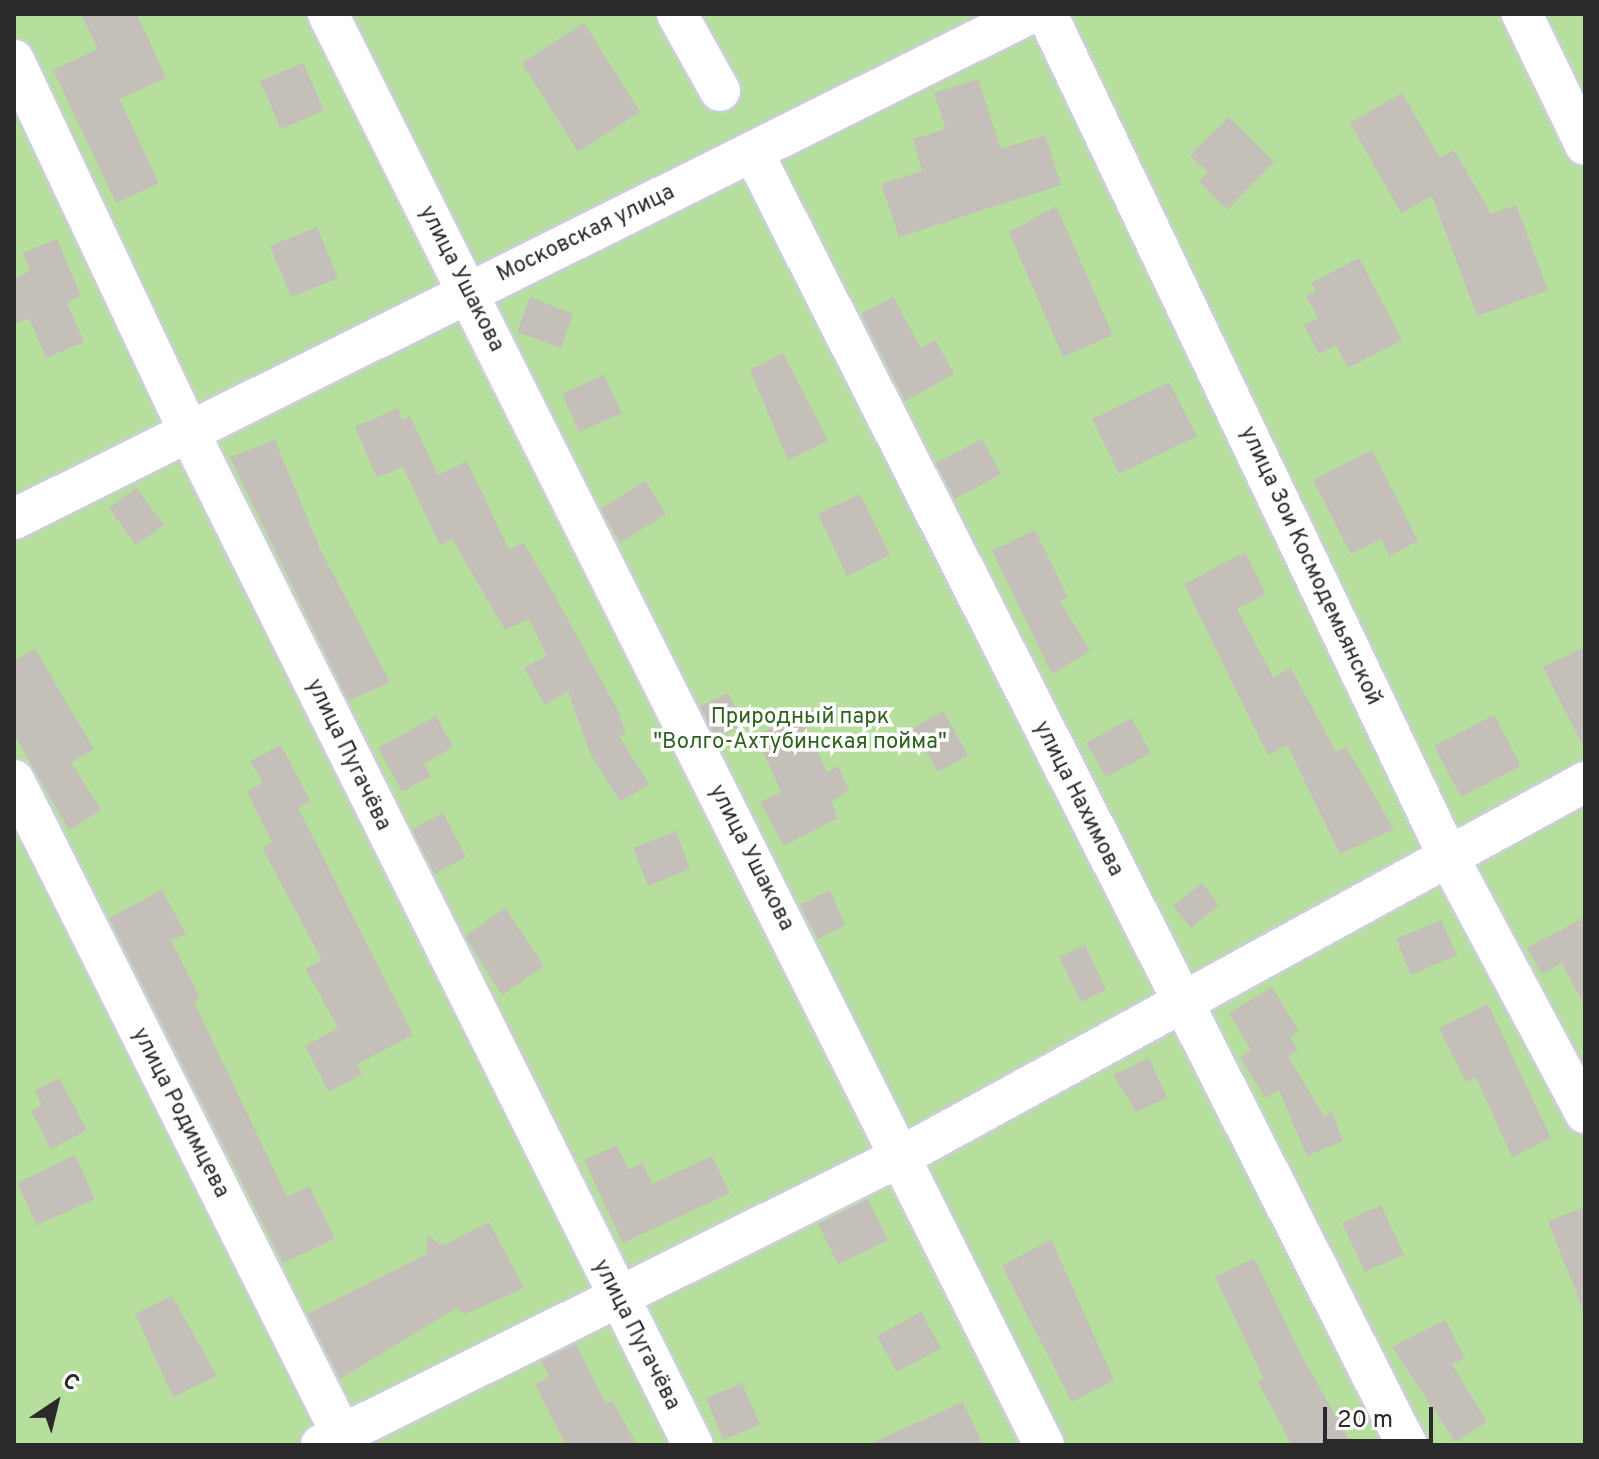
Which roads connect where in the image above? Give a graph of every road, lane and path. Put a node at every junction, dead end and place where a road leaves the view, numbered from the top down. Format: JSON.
{"nodes":[{"id":1,"x":328,"y":14,"type":"edge"},
{"id":2,"x":677,"y":14,"type":"edge"},
{"id":3,"x":1029,"y":14,"type":"edge"},
{"id":4,"x":1047,"y":14,"type":"edge"},
{"id":5,"x":1522,"y":14,"type":"edge"},
{"id":6,"x":14,"y":60,"type":"edge"},
{"id":7,"x":720,"y":91,"type":"dead end"},
{"id":8,"x":1585,"y":145,"type":"edge"},
{"id":9,"x":753,"y":152,"type":"junction"},
{"id":10,"x":468,"y":293,"type":"junction"},
{"id":11,"x":189,"y":432,"type":"junction"},
{"id":12,"x":14,"y":519,"type":"edge"},
{"id":13,"x":14,"y":780,"type":"edge"},
{"id":14,"x":1585,"y":782,"type":"edge"},
{"id":15,"x":1450,"y":860,"type":"junction"},
{"id":16,"x":1181,"y":1005,"type":"junction"},
{"id":17,"x":1585,"y":1113,"type":"edge"},
{"id":18,"x":900,"y":1157,"type":"junction"},
{"id":19,"x":616,"y":1298,"type":"junction"},
{"id":20,"x":337,"y":1442,"type":"edge"},
{"id":21,"x":693,"y":1445,"type":"edge"},
{"id":22,"x":1044,"y":1445,"type":"edge"},
{"id":23,"x":1407,"y":1445,"type":"edge"}],
"edges":[{"from":1,"to":10,"type":"street","name":"улица Ушакова"},
{"from":2,"to":7,"type":"street"},
{"from":3,"to":9,"type":"street","name":"Московская улица"},
{"from":4,"to":15,"type":"street","name":"улица Зои Космодемьянской"},
{"from":5,"to":8,"type":"street"},
{"from":6,"to":11,"type":"street","name":"улица Пугачёва"},
{"from":9,"to":10,"type":"street","name":"Московская улица"},
{"from":9,"to":16,"type":"street","name":"улица Нахимова"},
{"from":10,"to":11,"type":"street","name":"Московская улица"},
{"from":10,"to":18,"type":"street","name":"улица Ушакова"},
{"from":11,"to":12,"type":"street","name":"Московская улица"},
{"from":11,"to":19,"type":"street","name":"улица Пугачёва"},
{"from":13,"to":20,"type":"street","name":"улица Родимцева"},
{"from":14,"to":15,"type":"street"},
{"from":15,"to":16,"type":"street"},
{"from":15,"to":17,"type":"street","name":"улица Зои Космодемьянской"},
{"from":16,"to":18,"type":"street"},
{"from":16,"to":23,"type":"street","name":"улица Нахимова"},
{"from":18,"to":19,"type":"street"},
{"from":18,"to":22,"type":"street","name":"улица Ушакова"},
{"from":19,"to":20,"type":"street"},
{"from":19,"to":21,"type":"street","name":"улица Пугачёва"}]}
